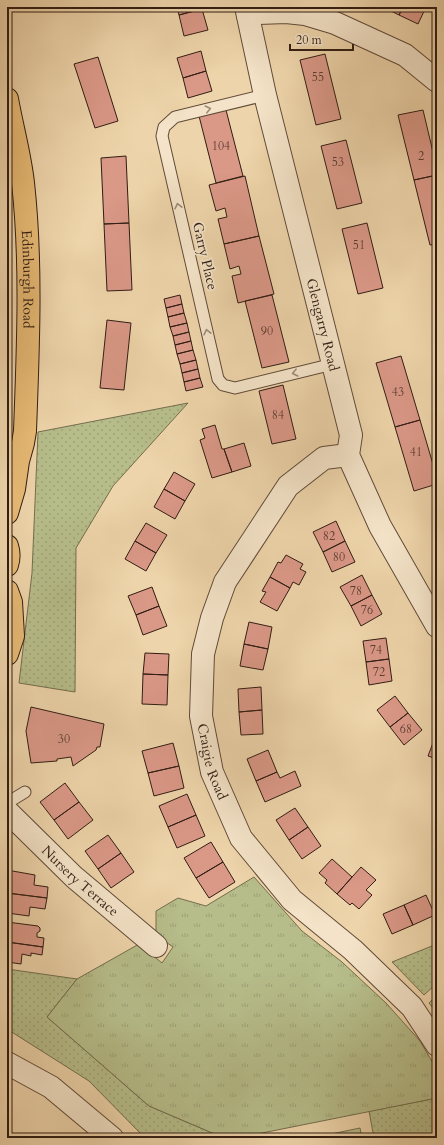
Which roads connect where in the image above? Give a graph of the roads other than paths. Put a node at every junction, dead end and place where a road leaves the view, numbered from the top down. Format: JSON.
{"nodes":[{"id":1,"x":247,"y":11,"type":"edge"},
{"id":2,"x":437,"y":81,"type":"edge"},
{"id":3,"x":265,"y":96,"type":"junction"},
{"id":4,"x":7,"y":99,"type":"edge"},
{"id":5,"x":333,"y":364,"type":"junction"},
{"id":6,"x":348,"y":455,"type":"junction"},
{"id":7,"x":13,"y":468,"type":"edge"},
{"id":8,"x":7,"y":513,"type":"edge"},
{"id":9,"x":7,"y":546,"type":"edge"},
{"id":10,"x":7,"y":565,"type":"edge"},
{"id":11,"x":7,"y":591,"type":"edge"},
{"id":12,"x":437,"y":626,"type":"edge"},
{"id":13,"x":7,"y":654,"type":"edge"},
{"id":14,"x":25,"y":792,"type":"dead end"},
{"id":15,"x":7,"y":803,"type":"edge"},
{"id":16,"x":7,"y":811,"type":"edge"},
{"id":17,"x":156,"y":946,"type":"dead end"},
{"id":18,"x":437,"y":1045,"type":"edge"},
{"id":19,"x":7,"y":1062,"type":"edge"},
{"id":20,"x":112,"y":1138,"type":"edge"}],
"edges":[{"from":1,"to":2,"type":"street"},
{"from":1,"to":3,"type":"street","name":"Glengarry Road"},
{"from":3,"to":5,"type":"street","name":"Glengarry Road"},
{"from":5,"to":3,"type":"lane","name":"Garry Place","one_way":true},
{"from":4,"to":7,"type":"main road","name":"Edinburgh Road"},
{"from":5,"to":6,"type":"street","name":"Glengarry Road"},
{"from":6,"to":12,"type":"street"},
{"from":6,"to":18,"type":"street","name":"Craigie Road"},
{"from":7,"to":8,"type":"main road","name":"Edinburgh Road"},
{"from":9,"to":10,"type":"main road"},
{"from":11,"to":13,"type":"main road"},
{"from":14,"to":15,"type":"lane"},
{"from":16,"to":17,"type":"street","name":"Nursery Terrace"},
{"from":19,"to":20,"type":"street"}]}
